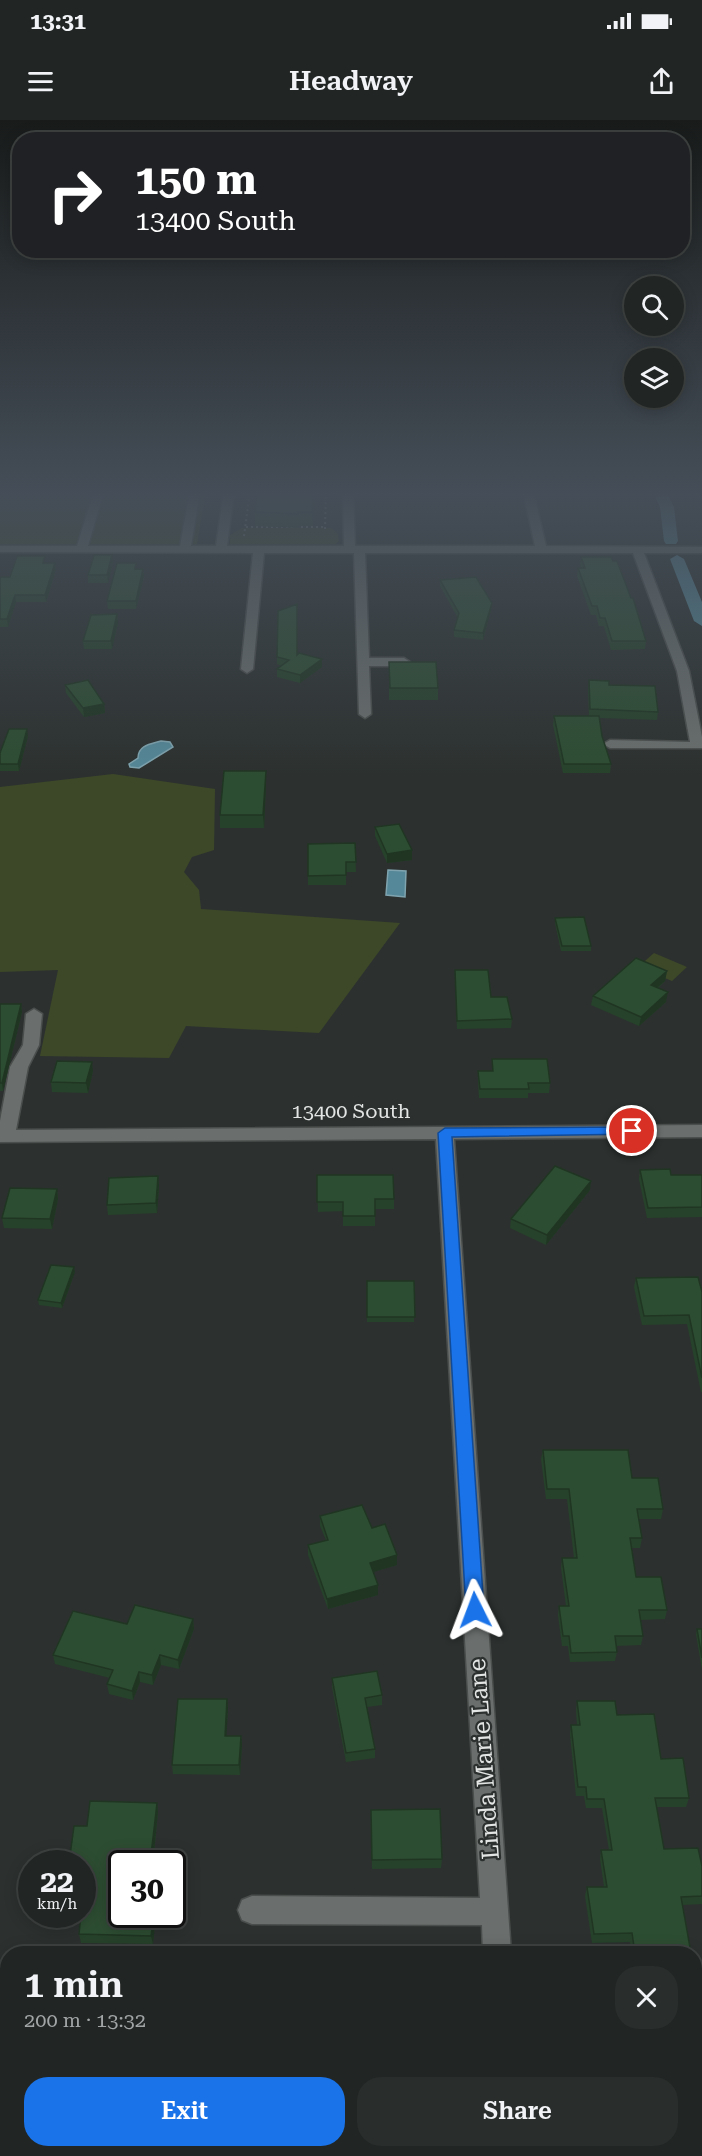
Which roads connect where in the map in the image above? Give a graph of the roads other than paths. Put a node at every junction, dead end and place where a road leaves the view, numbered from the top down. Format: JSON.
{"nodes":[{"id":1,"x":255,"y":586,"type":"edge"},
{"id":2,"x":357,"y":586,"type":"edge"},
{"id":3,"x":651,"y":586,"type":"edge"},
{"id":4,"x":364,"y":662,"type":"junction"},
{"id":5,"x":404,"y":662,"type":"edge"},
{"id":6,"x":247,"y":669,"type":"dead end"},
{"id":7,"x":365,"y":714,"type":"dead end"},
{"id":8,"x":610,"y":744,"type":"dead end"},
{"id":9,"x":34,"y":1014,"type":"dead end"},
{"id":10,"x":702,"y":1131,"type":"edge"},
{"id":11,"x":445,"y":1133,"type":"junction"},
{"id":12,"x":3,"y":1136,"type":"edge"},
{"id":13,"x":252,"y":1910,"type":"dead end"},
{"id":14,"x":494,"y":1912,"type":"junction"},
{"id":15,"x":496,"y":1946,"type":"edge"}],
"edges":[{"from":1,"to":6,"type":"street"},
{"from":2,"to":4,"type":"street"},
{"from":3,"to":8,"type":"street"},
{"from":4,"to":5,"type":"street"},
{"from":4,"to":7,"type":"street"},
{"from":9,"to":12,"type":"street"},
{"from":10,"to":11,"type":"street","name":"13400 South"},
{"from":11,"to":12,"type":"street","name":"13400 South"},
{"from":11,"to":14,"type":"street","name":"Linda Marie Lane"},
{"from":13,"to":14,"type":"street"},
{"from":14,"to":15,"type":"street","name":"Linda Marie Lane"}]}
